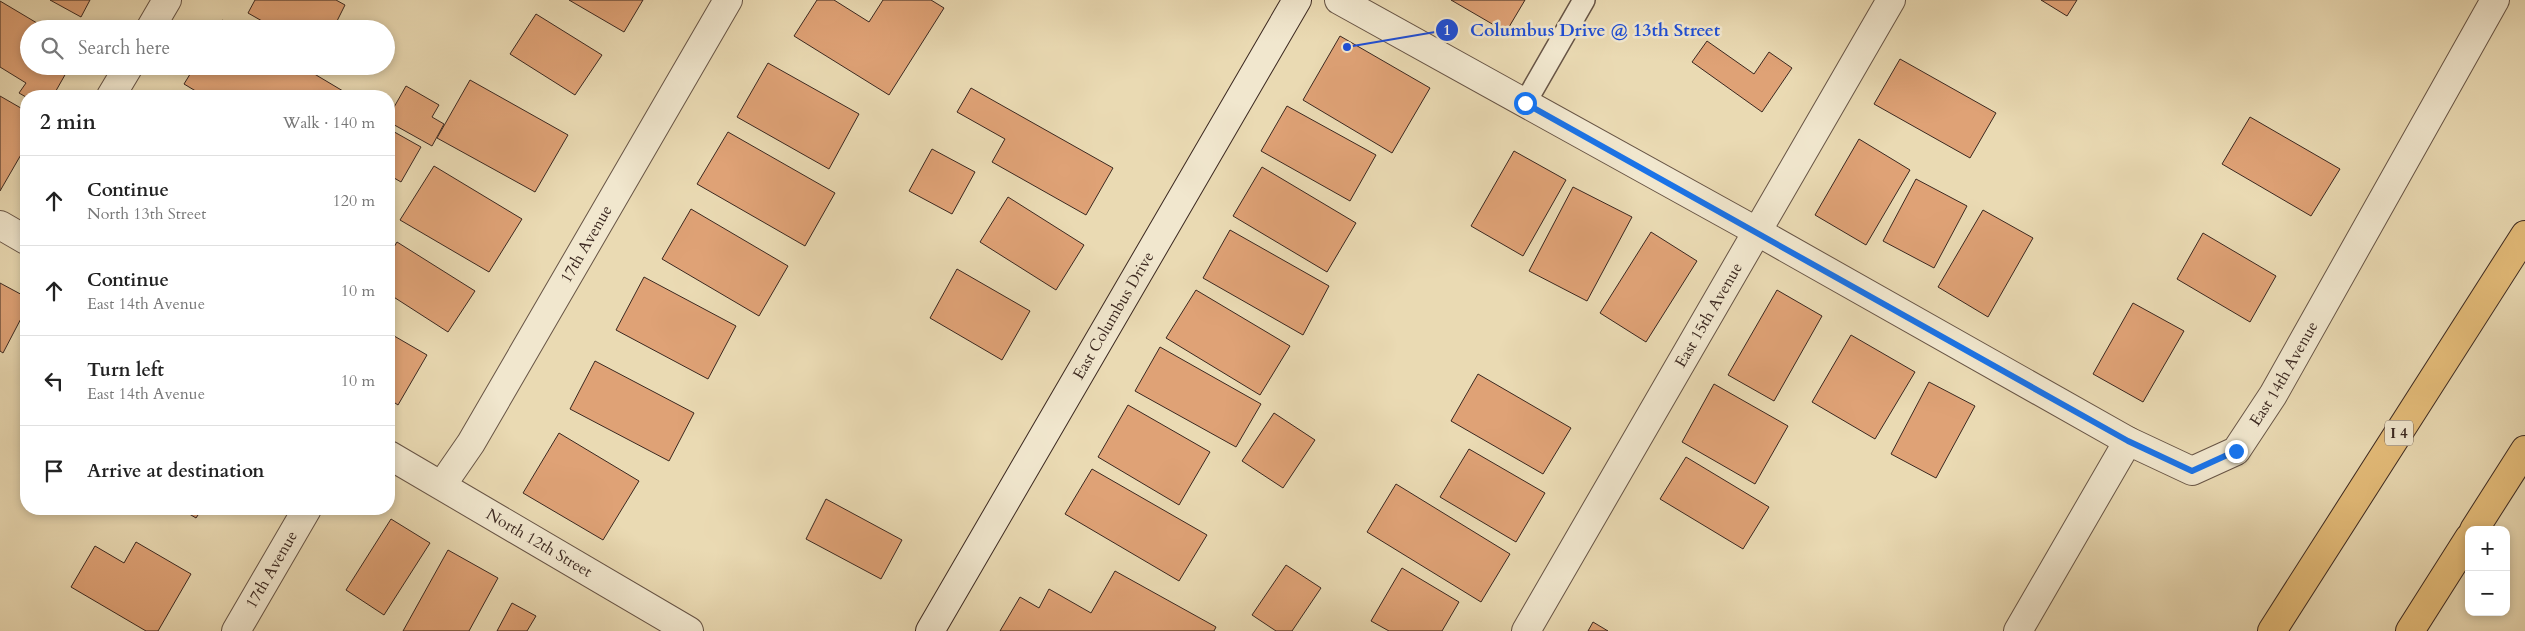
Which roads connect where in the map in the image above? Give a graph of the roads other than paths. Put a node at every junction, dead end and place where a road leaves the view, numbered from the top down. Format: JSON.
{"nodes":[{"id":1,"x":167,"y":0,"type":"edge"},
{"id":2,"x":728,"y":0,"type":"edge"},
{"id":3,"x":1297,"y":0,"type":"edge"},
{"id":4,"x":1339,"y":0,"type":"edge"},
{"id":5,"x":1584,"y":0,"type":"edge"},
{"id":6,"x":1892,"y":0,"type":"edge"},
{"id":7,"x":2495,"y":0,"type":"edge"},
{"id":8,"x":155,"y":20,"type":"edge"},
{"id":9,"x":124,"y":75,"type":"edge"},
{"id":10,"x":115,"y":90,"type":"edge"},
{"id":11,"x":1525,"y":103,"type":"junction"},
{"id":12,"x":0,"y":225,"type":"edge"},
{"id":13,"x":1758,"y":232,"type":"junction"},
{"id":14,"x":2525,"y":235,"type":"edge"},
{"id":15,"x":20,"y":237,"type":"edge"},
{"id":16,"x":2128,"y":441,"type":"junction"},
{"id":17,"x":2525,"y":450,"type":"edge"},
{"id":18,"x":395,"y":458,"type":"edge"},
{"id":19,"x":442,"y":485,"type":"junction"},
{"id":20,"x":304,"y":515,"type":"edge"},
{"id":21,"x":2477,"y":526,"type":"edge"},
{"id":22,"x":2465,"y":544,"type":"edge"},
{"id":23,"x":236,"y":631,"type":"edge"},
{"id":24,"x":689,"y":631,"type":"edge"},
{"id":25,"x":930,"y":631,"type":"edge"},
{"id":26,"x":1526,"y":631,"type":"edge"},
{"id":27,"x":2018,"y":631,"type":"edge"},
{"id":28,"x":2272,"y":631,"type":"edge"},
{"id":29,"x":2410,"y":631,"type":"edge"}],
"edges":[{"from":1,"to":8,"type":"street"},
{"from":2,"to":19,"type":"street","name":"17th Avenue"},
{"from":3,"to":25,"type":"street","name":"East Columbus Drive"},
{"from":4,"to":11,"type":"street","name":"East 14th Avenue"},
{"from":5,"to":11,"type":"lane"},
{"from":6,"to":13,"type":"street","name":"East 15th Avenue"},
{"from":7,"to":16,"type":"street","name":"East 14th Avenue"},
{"from":9,"to":10,"type":"street"},
{"from":11,"to":13,"type":"street","name":"East 14th Avenue"},
{"from":12,"to":15,"type":"street"},
{"from":13,"to":16,"type":"street","name":"East 14th Avenue"},
{"from":13,"to":26,"type":"street","name":"East 15th Avenue"},
{"from":14,"to":28,"type":"highway","number":"I 4"},
{"from":16,"to":27,"type":"street"},
{"from":17,"to":21,"type":"highway"},
{"from":18,"to":19,"type":"street","name":"North 12th Street"},
{"from":19,"to":24,"type":"street","name":"North 12th Street"},
{"from":20,"to":23,"type":"street","name":"17th Avenue"},
{"from":22,"to":29,"type":"highway"}]}
